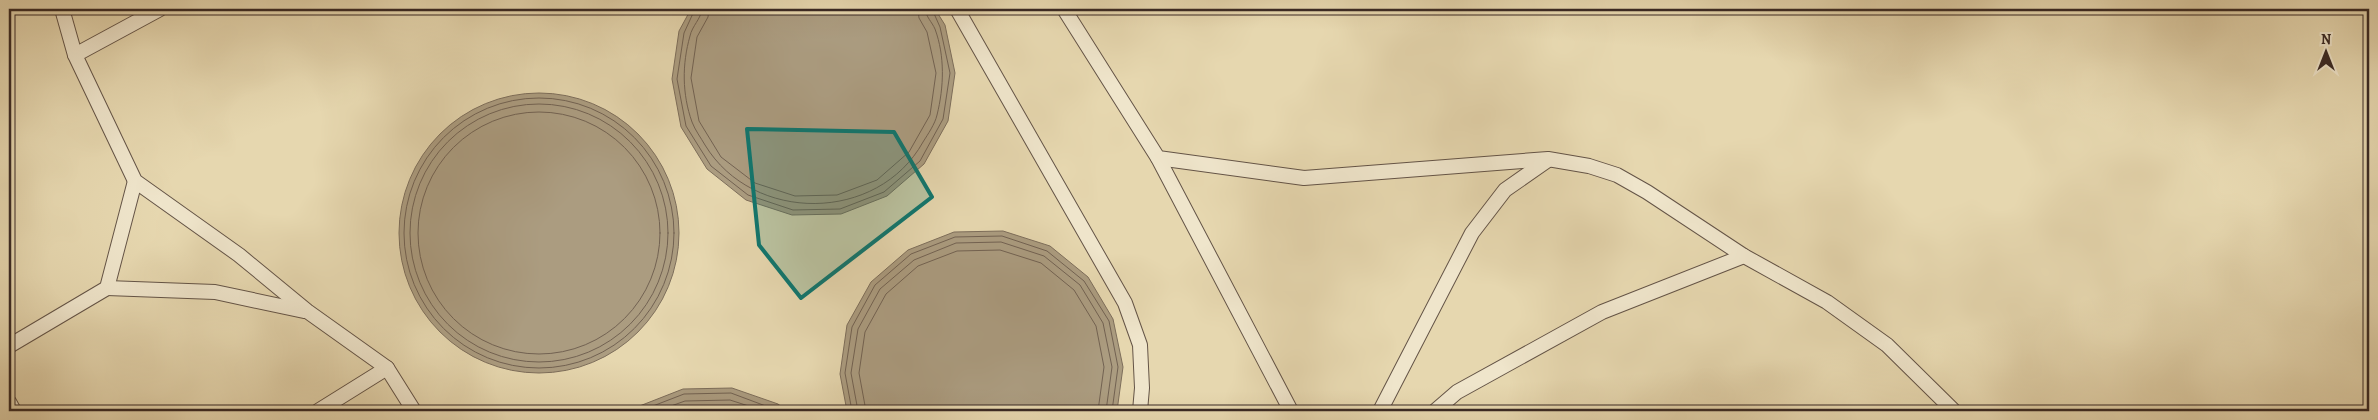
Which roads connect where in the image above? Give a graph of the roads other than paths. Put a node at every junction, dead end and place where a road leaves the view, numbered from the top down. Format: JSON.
{"nodes":[{"id":1,"x":62,"y":9,"type":"edge"},
{"id":2,"x":160,"y":9,"type":"edge"},
{"id":3,"x":957,"y":9,"type":"edge"},
{"id":4,"x":1064,"y":9,"type":"edge"},
{"id":5,"x":75,"y":55,"type":"junction"},
{"id":6,"x":1158,"y":158,"type":"junction"},
{"id":7,"x":1548,"y":159,"type":"junction"},
{"id":8,"x":135,"y":181,"type":"junction"},
{"id":9,"x":1744,"y":256,"type":"junction"},
{"id":10,"x":107,"y":288,"type":"junction"},
{"id":11,"x":307,"y":311,"type":"junction"},
{"id":12,"x":9,"y":346,"type":"edge"},
{"id":13,"x":387,"y":368,"type":"junction"},
{"id":14,"x":9,"y":402,"type":"edge"},
{"id":15,"x":14,"y":411,"type":"edge"},
{"id":16,"x":318,"y":411,"type":"edge"},
{"id":17,"x":414,"y":411,"type":"edge"},
{"id":18,"x":1140,"y":411,"type":"edge"},
{"id":19,"x":1291,"y":411,"type":"edge"},
{"id":20,"x":1380,"y":411,"type":"edge"},
{"id":21,"x":1435,"y":411,"type":"edge"},
{"id":22,"x":1954,"y":411,"type":"edge"}],
"edges":[{"from":1,"to":5,"type":"lane"},
{"from":2,"to":5,"type":"lane"},
{"from":3,"to":18,"type":"lane"},
{"from":4,"to":6,"type":"lane"},
{"from":5,"to":8,"type":"lane"},
{"from":6,"to":7,"type":"lane"},
{"from":6,"to":19,"type":"lane"},
{"from":7,"to":9,"type":"lane"},
{"from":7,"to":20,"type":"lane"},
{"from":8,"to":10,"type":"lane"},
{"from":8,"to":11,"type":"lane"},
{"from":9,"to":21,"type":"lane"},
{"from":9,"to":22,"type":"lane"},
{"from":10,"to":11,"type":"lane"},
{"from":10,"to":12,"type":"lane"},
{"from":11,"to":13,"type":"lane"},
{"from":13,"to":16,"type":"lane"},
{"from":13,"to":17,"type":"lane"},
{"from":14,"to":15,"type":"lane"}]}
